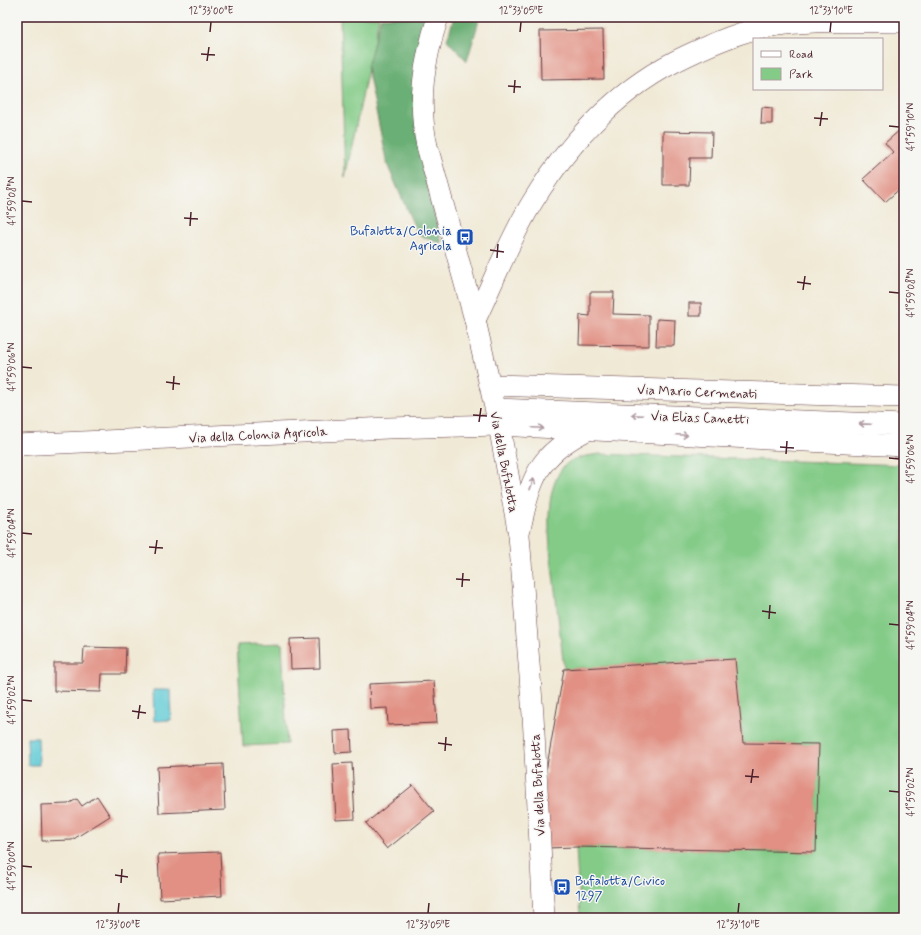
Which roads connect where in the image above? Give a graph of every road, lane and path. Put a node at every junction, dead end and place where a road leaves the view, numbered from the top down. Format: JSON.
{"nodes":[{"id":1,"x":438,"y":17,"type":"edge"},
{"id":2,"x":778,"y":21,"type":"edge"},
{"id":3,"x":904,"y":22,"type":"edge"},
{"id":4,"x":475,"y":320,"type":"junction"},
{"id":5,"x":490,"y":385,"type":"junction"},
{"id":6,"x":904,"y":397,"type":"edge"},
{"id":7,"x":497,"y":417,"type":"junction"},
{"id":8,"x":904,"y":425,"type":"edge"},
{"id":9,"x":587,"y":430,"type":"junction"},
{"id":10,"x":800,"y":431,"type":"junction"},
{"id":11,"x":17,"y":445,"type":"edge"},
{"id":12,"x":904,"y":446,"type":"edge"},
{"id":13,"x":519,"y":535,"type":"junction"},
{"id":14,"x":544,"y":918,"type":"edge"}],
"edges":[{"from":1,"to":4,"type":"street","name":"Via della Bufalotta"},
{"from":2,"to":3,"type":"street"},
{"from":2,"to":4,"type":"street"},
{"from":4,"to":5,"type":"street","name":"Via della Bufalotta"},
{"from":5,"to":6,"type":"street","name":"Via Mario Cermenati"},
{"from":5,"to":7,"type":"street","name":"Via della Bufalotta"},
{"from":7,"to":9,"type":"street","name":"Via Elias Canetti","one_way":true},
{"from":10,"to":7,"type":"street","name":"Via Elias Canetti","one_way":true},
{"from":7,"to":11,"type":"street","name":"Via della Colonia Agricola"},
{"from":7,"to":13,"type":"street","name":"Via della Bufalotta"},
{"from":8,"to":10,"type":"street","name":"Via Elias Canetti","one_way":true},
{"from":9,"to":10,"type":"street","name":"Via Elias Canetti","one_way":true},
{"from":13,"to":9,"type":"street","one_way":true},
{"from":10,"to":12,"type":"street","name":"Via Elias Canetti"},
{"from":13,"to":14,"type":"street","name":"Via della Bufalotta"}]}
